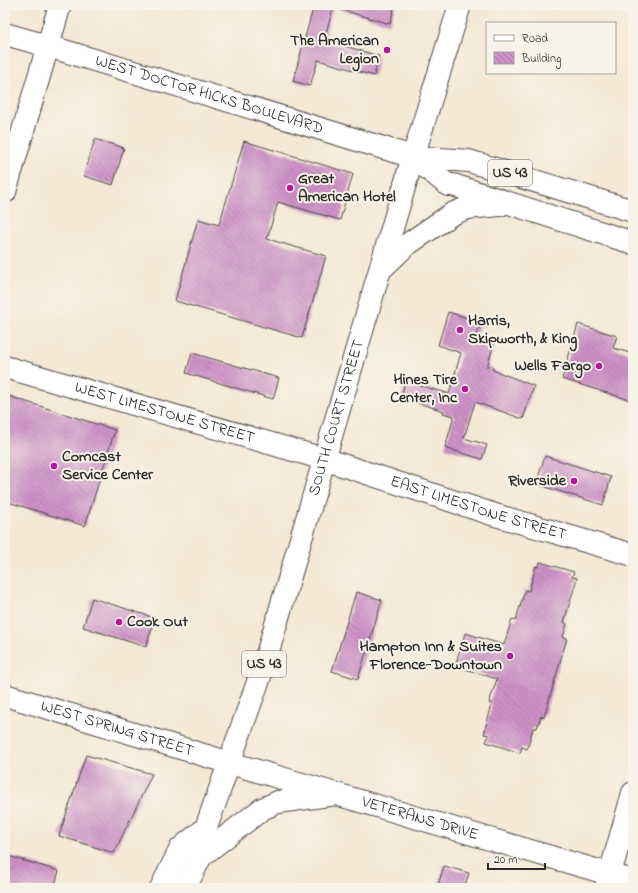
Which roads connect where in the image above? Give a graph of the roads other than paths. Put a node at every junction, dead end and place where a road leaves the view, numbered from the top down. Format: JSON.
{"nodes":[{"id":1,"x":60,"y":5,"type":"edge"},
{"id":2,"x":460,"y":5,"type":"edge"},
{"id":3,"x":5,"y":34,"type":"edge"},
{"id":4,"x":48,"y":46,"type":"junction"},
{"id":5,"x":413,"y":157,"type":"junction"},
{"id":6,"x":5,"y":192,"type":"edge"},
{"id":7,"x":508,"y":204,"type":"junction"},
{"id":8,"x":633,"y":210,"type":"edge"},
{"id":9,"x":633,"y":243,"type":"edge"},
{"id":10,"x":380,"y":269,"type":"junction"},
{"id":11,"x":5,"y":368,"type":"edge"},
{"id":12,"x":324,"y":458,"type":"junction"},
{"id":13,"x":633,"y":555,"type":"edge"},
{"id":14,"x":5,"y":695,"type":"edge"},
{"id":15,"x":230,"y":763,"type":"junction"},
{"id":16,"x":633,"y":793,"type":"edge"},
{"id":17,"x":336,"y":794,"type":"junction"},
{"id":18,"x":206,"y":828,"type":"junction"},
{"id":19,"x":201,"y":856,"type":"junction"},
{"id":20,"x":608,"y":881,"type":"edge"},
{"id":21,"x":633,"y":881,"type":"edge"},
{"id":22,"x":161,"y":888,"type":"edge"},
{"id":23,"x":185,"y":888,"type":"edge"}],
"edges":[{"from":1,"to":4,"type":"main road"},
{"from":2,"to":5,"type":"main road","name":"SOUTH COURT STREET"},
{"from":3,"to":4,"type":"main road","name":"WEST DOCTOR HICKS BOULEVARD"},
{"from":4,"to":5,"type":"main road","name":"WEST DOCTOR HICKS BOULEVARD"},
{"from":4,"to":6,"type":"main road"},
{"from":5,"to":7,"type":"main road"},
{"from":5,"to":8,"type":"main road","number":"US 43"},
{"from":5,"to":10,"type":"main road","name":"SOUTH COURT STREET","number":"US 43"},
{"from":7,"to":9,"type":"main road","number":"US 43"},
{"from":7,"to":10,"type":"main road","number":"US 43"},
{"from":10,"to":12,"type":"main road","name":"SOUTH COURT STREET","number":"US 43"},
{"from":11,"to":12,"type":"main road","name":"WEST LIMESTONE STREET"},
{"from":12,"to":13,"type":"main road","name":"EAST LIMESTONE STREET"},
{"from":12,"to":15,"type":"main road","name":"SOUTH COURT STREET","number":"US 43"},
{"from":14,"to":15,"type":"main road","name":"WEST SPRING STREET"},
{"from":15,"to":17,"type":"main road","name":"VETERANS DRIVE"},
{"from":15,"to":18,"type":"main road","name":"SOUTH COURT STREET","number":"US 43"},
{"from":16,"to":20,"type":"main road"},
{"from":17,"to":19,"type":"main road"},
{"from":17,"to":20,"type":"main road","name":"VETERANS DRIVE"},
{"from":18,"to":19,"type":"main road","number":"US 43"},
{"from":18,"to":22,"type":"main road"},
{"from":19,"to":23,"type":"main road","number":"US 43"},
{"from":20,"to":21,"type":"main road","name":"VETERANS DRIVE"}]}
